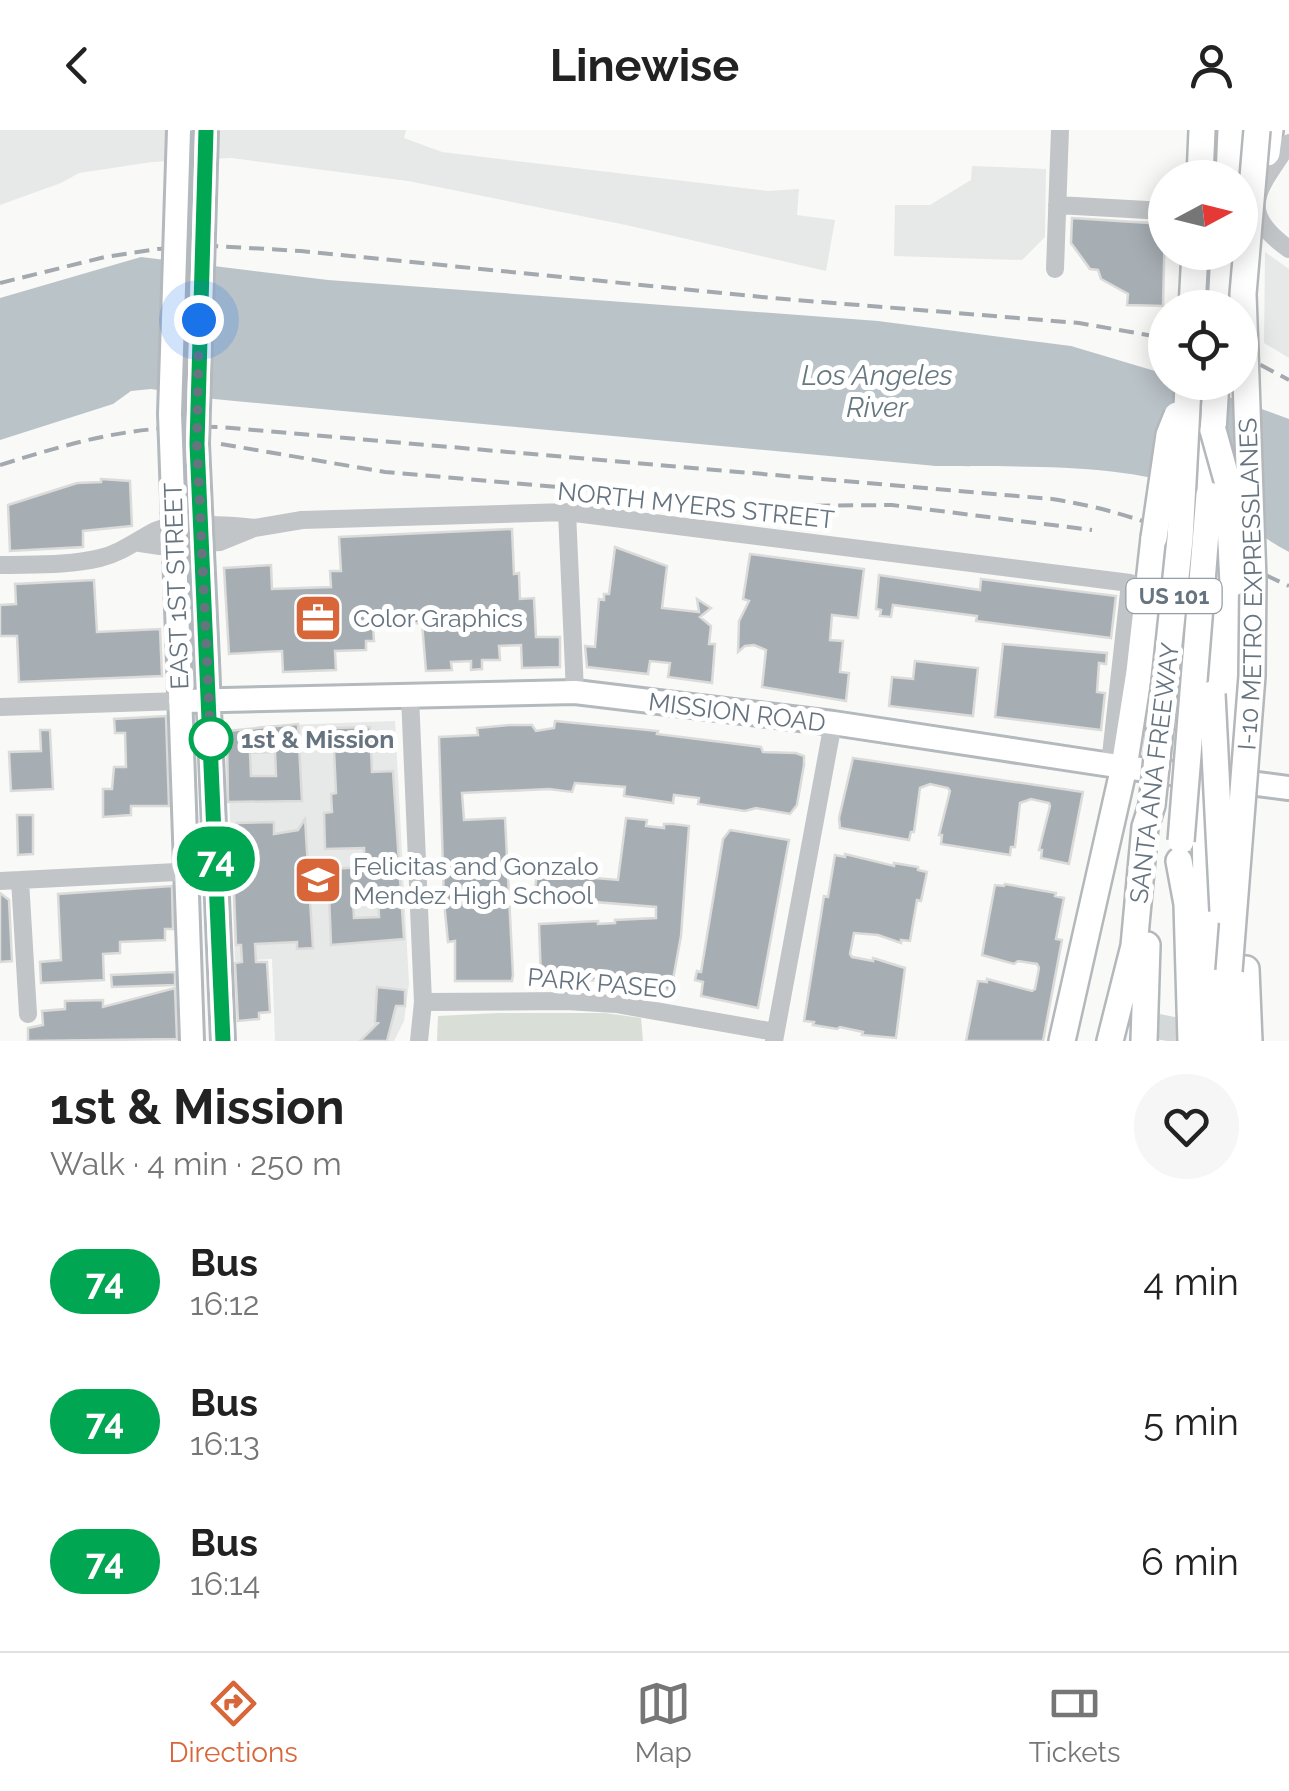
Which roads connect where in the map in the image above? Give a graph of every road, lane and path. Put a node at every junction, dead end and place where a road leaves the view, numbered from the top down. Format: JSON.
{"nodes":[{"id":1,"x":179,"y":130,"type":"edge"},
{"id":2,"x":206,"y":130,"type":"edge"},
{"id":3,"x":1060,"y":130,"type":"edge"},
{"id":4,"x":1202,"y":130,"type":"edge"},
{"id":5,"x":1232,"y":130,"type":"edge"},
{"id":6,"x":1256,"y":130,"type":"edge"},
{"id":7,"x":1270,"y":130,"type":"edge"},
{"id":8,"x":1289,"y":143,"type":"edge"},
{"id":9,"x":1201,"y":160,"type":"edge"},
{"id":10,"x":1230,"y":160,"type":"edge"},
{"id":11,"x":1058,"y":204,"type":"junction"},
{"id":12,"x":1148,"y":210,"type":"edge"},
{"id":13,"x":1289,"y":249,"type":"edge"},
{"id":14,"x":1055,"y":269,"type":"dead end"},
{"id":15,"x":1182,"y":400,"type":"edge"},
{"id":16,"x":1187,"y":400,"type":"edge"},
{"id":17,"x":1215,"y":400,"type":"edge"},
{"id":18,"x":1214,"y":430,"type":"junction"},
{"id":19,"x":1208,"y":495,"type":"junction"},
{"id":20,"x":567,"y":512,"type":"junction"},
{"id":21,"x":0,"y":566,"type":"edge"},
{"id":22,"x":576,"y":692,"type":"junction"},
{"id":23,"x":410,"y":696,"type":"junction"},
{"id":24,"x":180,"y":701,"type":"junction"},
{"id":25,"x":210,"y":701,"type":"junction"},
{"id":26,"x":0,"y":707,"type":"edge"},
{"id":27,"x":833,"y":722,"type":"junction"},
{"id":28,"x":1117,"y":766,"type":"junction"},
{"id":29,"x":1218,"y":779,"type":"junction"},
{"id":30,"x":1289,"y":788,"type":"edge"},
{"id":31,"x":1152,"y":806,"type":"junction"},
{"id":32,"x":1180,"y":851,"type":"junction"},
{"id":33,"x":216,"y":870,"type":"junction"},
{"id":34,"x":184,"y":871,"type":"junction"},
{"id":35,"x":20,"y":880,"type":"junction"},
{"id":36,"x":0,"y":881,"type":"edge"},
{"id":37,"x":1100,"y":882,"type":"junction"},
{"id":38,"x":1237,"y":970,"type":"junction"},
{"id":39,"x":423,"y":1002,"type":"junction"},
{"id":40,"x":28,"y":1014,"type":"dead end"},
{"id":41,"x":1172,"y":1014,"type":"tunnel mouth"},
{"id":42,"x":774,"y":1037,"type":"edge"},
{"id":43,"x":192,"y":1041,"type":"edge"},
{"id":44,"x":223,"y":1041,"type":"edge"},
{"id":45,"x":419,"y":1041,"type":"edge"},
{"id":46,"x":1062,"y":1041,"type":"edge"},
{"id":47,"x":1074,"y":1041,"type":"edge"},
{"id":48,"x":1110,"y":1041,"type":"edge"},
{"id":49,"x":1144,"y":1041,"type":"edge"},
{"id":50,"x":1190,"y":1041,"type":"tunnel mouth"},
{"id":51,"x":1207,"y":1041,"type":"edge"},
{"id":52,"x":1231,"y":1041,"type":"edge"},
{"id":53,"x":1249,"y":1041,"type":"edge"}],
"edges":[{"from":1,"to":24,"type":"main road","name":"EAST 1ST STREET","bridge":true},
{"from":2,"to":25,"type":"main road","name":"EAST 1ST STREET","bridge":true},
{"from":3,"to":11,"type":"street"},
{"from":4,"to":9,"type":"highway"},
{"from":5,"to":10,"type":"highway"},
{"from":6,"to":38,"type":"highway","name":"I-10 METRO EXPRESSLANES","bridge":true},
{"from":7,"to":38,"type":"highway","name":"I-10 METRO EXPRESSLANES"},
{"from":8,"to":13,"type":"street"},
{"from":11,"to":12,"type":"street"},
{"from":11,"to":14,"type":"street"},
{"from":15,"to":28,"type":"highway","bridge":true},
{"from":16,"to":31,"type":"highway","name":"SANTA ANA FREEWAY","number":"US 101","bridge":true},
{"from":17,"to":18,"type":"highway","name":"SANTA ANA FREEWAY","number":"US 101"},
{"from":18,"to":19,"type":"highway","name":"SANTA ANA FREEWAY","number":"US 101","bridge":true},
{"from":18,"to":29,"type":"highway","bridge":true},
{"from":19,"to":32,"type":"highway","name":"SANTA ANA FREEWAY","number":"US 101","bridge":true},
{"from":19,"to":38,"type":"highway","bridge":true},
{"from":20,"to":21,"type":"street","name":"NORTH MYERS STREET"},
{"from":20,"to":22,"type":"street"},
{"from":20,"to":28,"type":"street","name":"NORTH MYERS STREET"},
{"from":22,"to":23,"type":"main road","name":"MISSION ROAD"},
{"from":22,"to":27,"type":"main road","name":"MISSION ROAD"},
{"from":23,"to":25,"type":"main road","name":"MISSION ROAD"},
{"from":23,"to":39,"type":"street"},
{"from":24,"to":25,"type":"main road","name":"MISSION ROAD"},
{"from":24,"to":26,"type":"street"},
{"from":24,"to":34,"type":"main road","name":"EAST 1ST STREET"},
{"from":25,"to":33,"type":"main road","name":"EAST 1ST STREET"},
{"from":27,"to":28,"type":"main road","name":"MISSION ROAD"},
{"from":27,"to":42,"type":"street"},
{"from":28,"to":29,"type":"main road","name":"MISSION ROAD"},
{"from":28,"to":37,"type":"highway"},
{"from":29,"to":30,"type":"main road","name":"MISSION ROAD"},
{"from":29,"to":51,"type":"highway"},
{"from":31,"to":48,"type":"highway","name":"SANTA ANA FREEWAY","number":"US 101"},
{"from":31,"to":49,"type":"highway"},
{"from":32,"to":41,"type":"highway","name":"SANTA ANA FREEWAY","number":"US 101"},
{"from":32,"to":50,"type":"highway"},
{"from":33,"to":34,"type":"street"},
{"from":33,"to":44,"type":"main road","name":"EAST 1ST STREET"},
{"from":34,"to":35,"type":"street"},
{"from":34,"to":43,"type":"main road","name":"EAST 1ST STREET"},
{"from":35,"to":36,"type":"street"},
{"from":35,"to":40,"type":"street"},
{"from":37,"to":46,"type":"highway"},
{"from":37,"to":47,"type":"highway"},
{"from":38,"to":52,"type":"highway","name":"I-10 METRO EXPRESSLANES"},
{"from":38,"to":53,"type":"highway","name":"I-10 METRO EXPRESSLANES"},
{"from":39,"to":42,"type":"street","name":"PARK PASEO"},
{"from":39,"to":45,"type":"street"}]}
